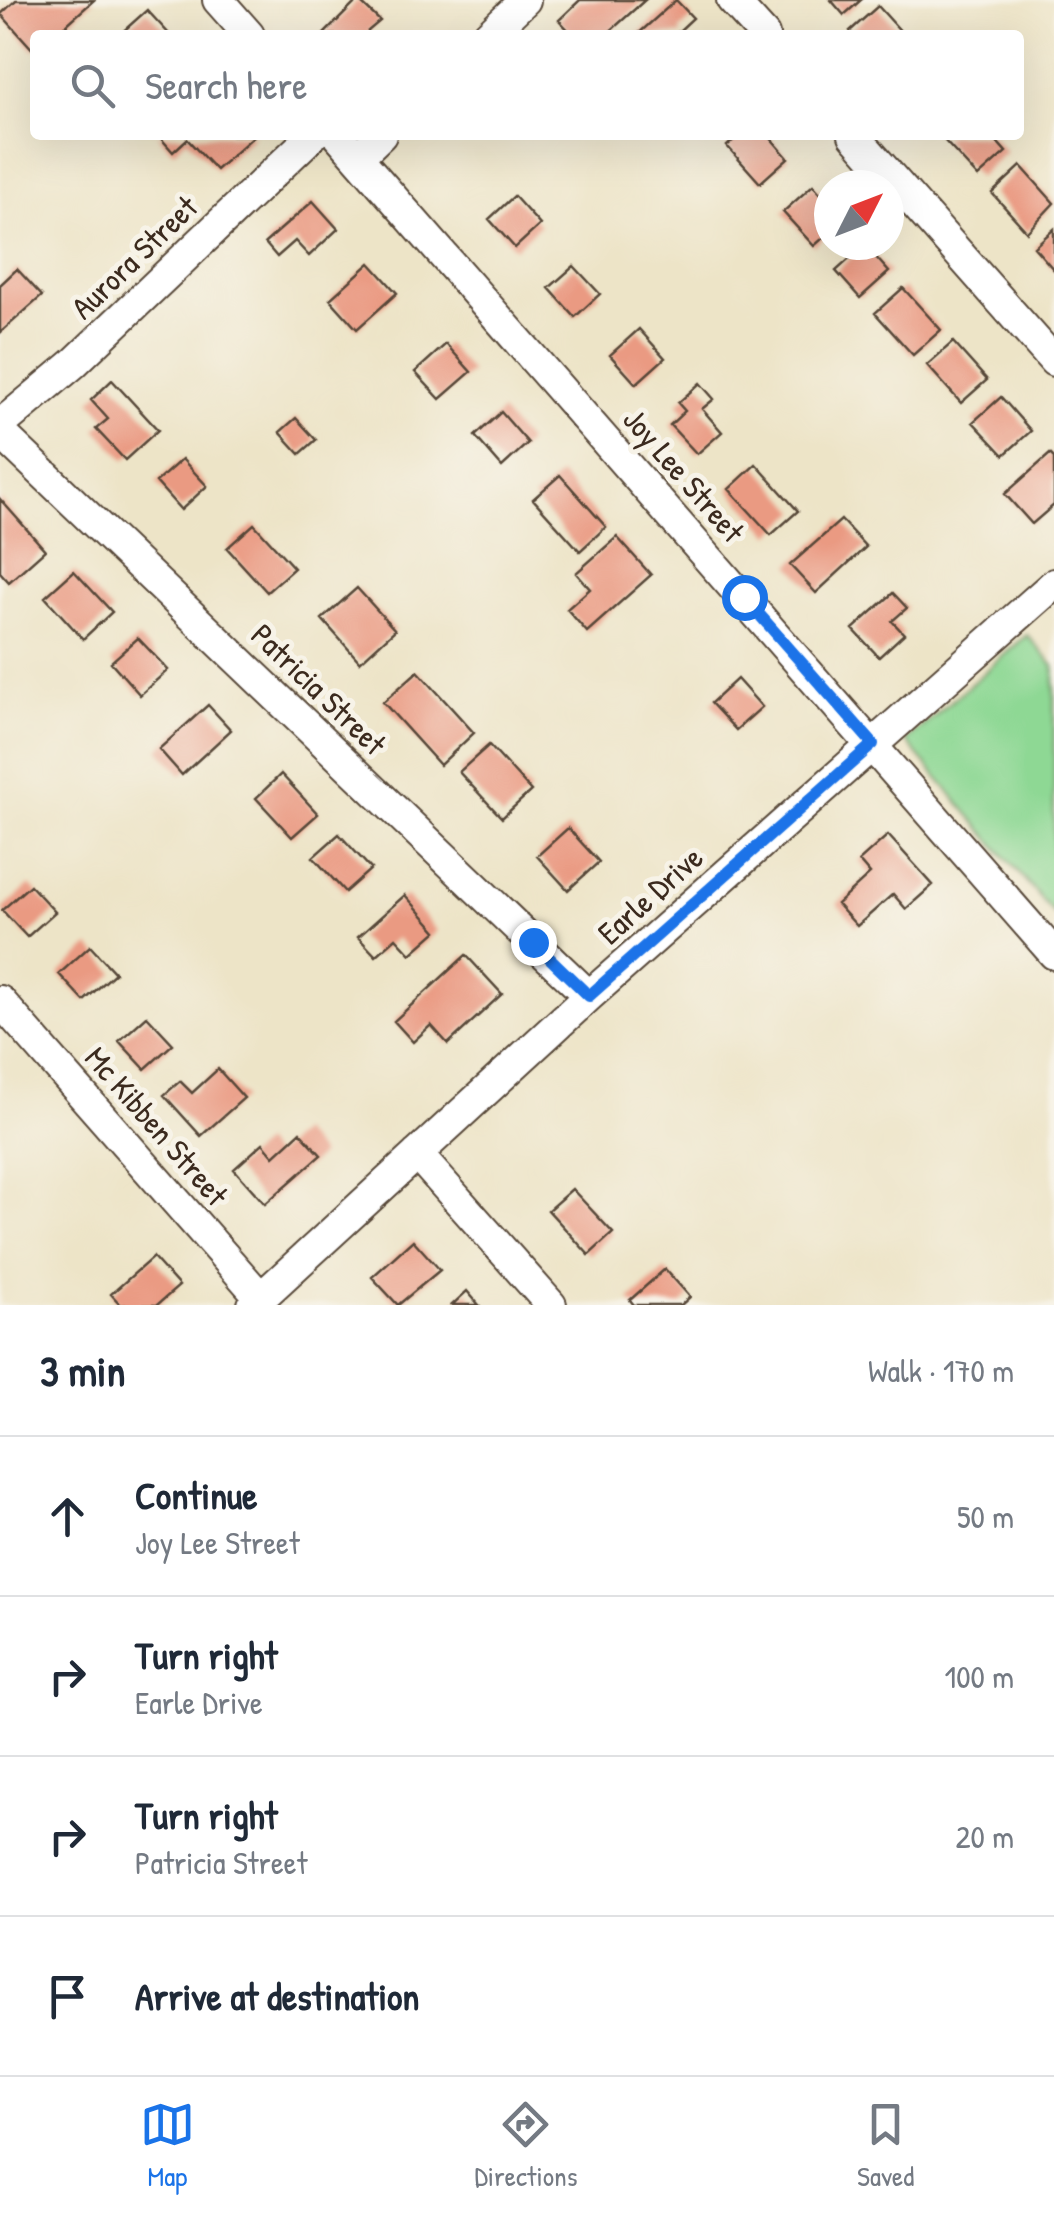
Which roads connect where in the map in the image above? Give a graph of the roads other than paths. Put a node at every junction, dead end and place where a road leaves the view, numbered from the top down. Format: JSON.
{"nodes":[{"id":1,"x":218,"y":0,"type":"edge"},
{"id":2,"x":526,"y":0,"type":"edge"},
{"id":3,"x":732,"y":0,"type":"edge"},
{"id":4,"x":245,"y":30,"type":"edge"},
{"id":5,"x":493,"y":30,"type":"edge"},
{"id":6,"x":759,"y":30,"type":"edge"},
{"id":7,"x":308,"y":140,"type":"edge"},
{"id":8,"x":858,"y":140,"type":"edge"},
{"id":9,"x":348,"y":146,"type":"edge"},
{"id":10,"x":1054,"y":361,"type":"edge"},
{"id":11,"x":0,"y":428,"type":"edge"},
{"id":12,"x":1054,"y":584,"type":"edge"},
{"id":13,"x":873,"y":744,"type":"junction"},
{"id":14,"x":1054,"y":954,"type":"edge"},
{"id":15,"x":589,"y":996,"type":"junction"},
{"id":16,"x":0,"y":1001,"type":"edge"},
{"id":17,"x":416,"y":1154,"type":"junction"},
{"id":18,"x":257,"y":1301,"type":"edge"},
{"id":19,"x":551,"y":1305,"type":"edge"}],
"edges":[{"from":1,"to":4,"type":"street"},
{"from":2,"to":5,"type":"street"},
{"from":3,"to":6,"type":"street"},
{"from":7,"to":11,"type":"street","name":"Aurora Street"},
{"from":8,"to":10,"type":"street"},
{"from":9,"to":13,"type":"street","name":"Joy Lee Street"},
{"from":11,"to":15,"type":"street","name":"Patricia Street"},
{"from":12,"to":13,"type":"street","name":"Earle Drive"},
{"from":13,"to":14,"type":"street","name":"Joy Lee Street"},
{"from":13,"to":15,"type":"street","name":"Earle Drive"},
{"from":15,"to":17,"type":"street","name":"Earle Drive"},
{"from":16,"to":18,"type":"street","name":"Mc Kibben Street"},
{"from":17,"to":18,"type":"street","name":"Earle Drive"},
{"from":17,"to":19,"type":"street"}]}
